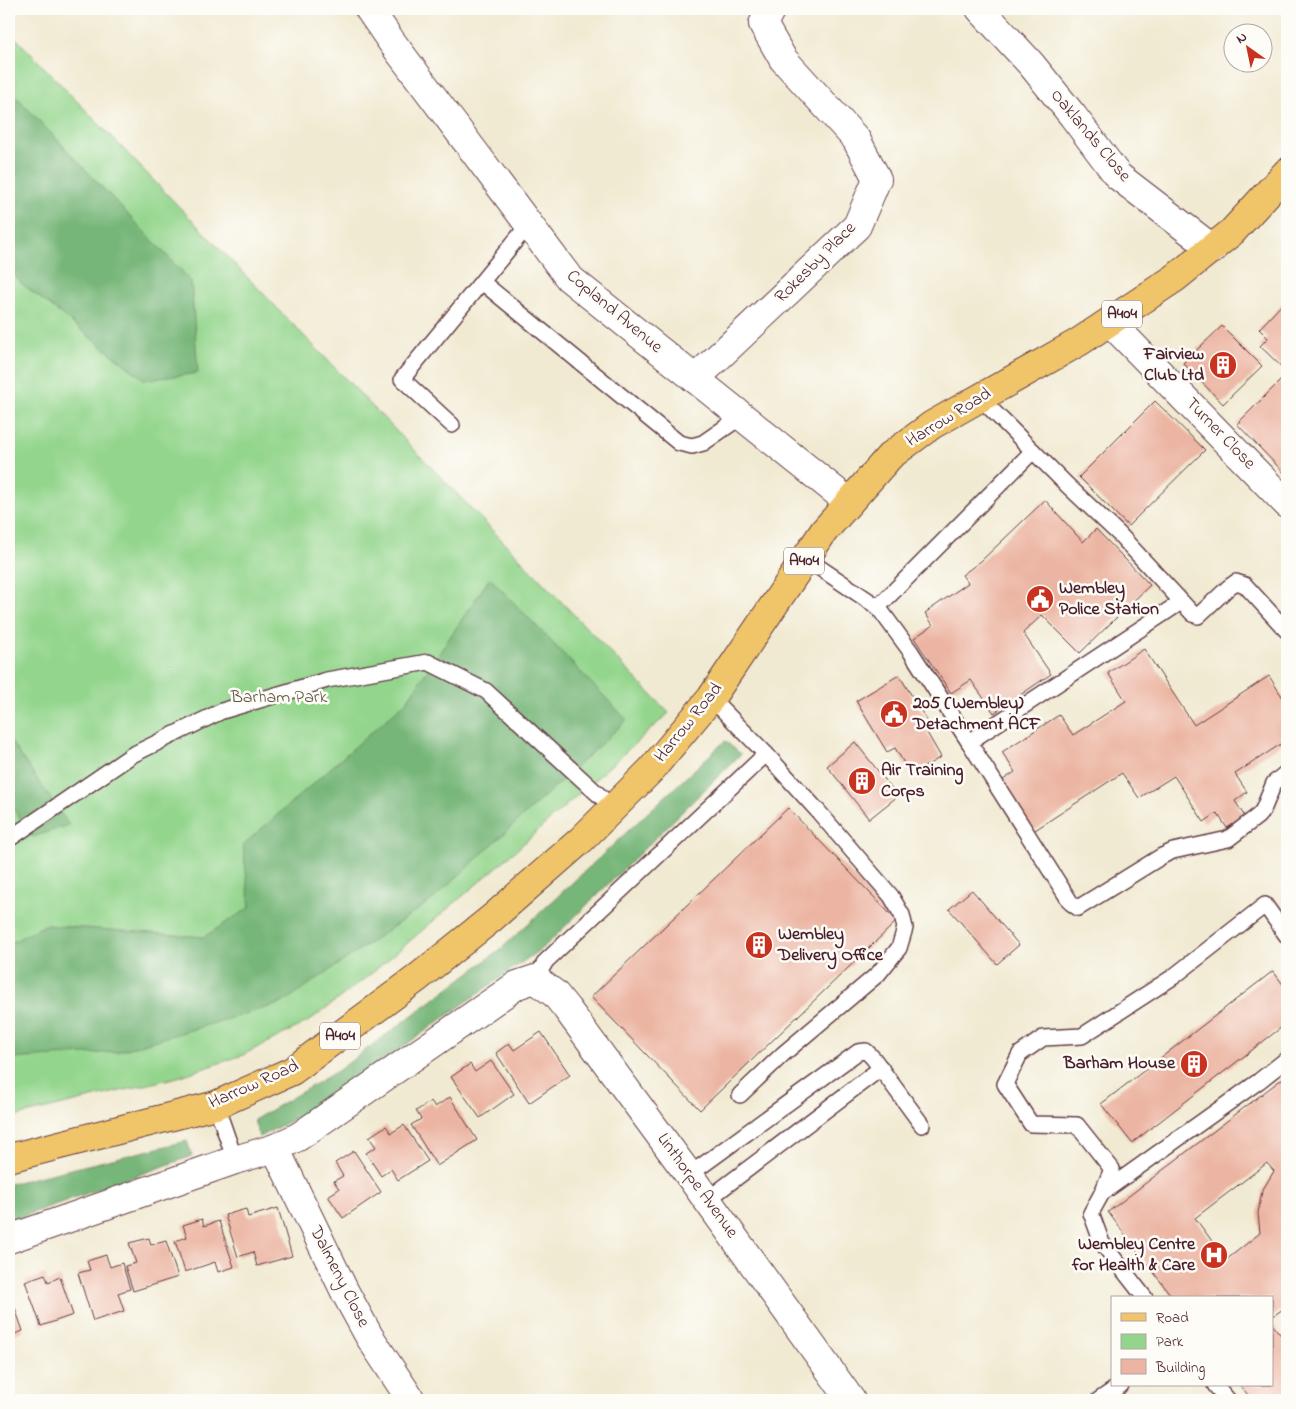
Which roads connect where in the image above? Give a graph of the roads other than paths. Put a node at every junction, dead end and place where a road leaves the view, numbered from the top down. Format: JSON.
{"nodes":[{"id":1,"x":369,"y":9,"type":"edge"},
{"id":2,"x":771,"y":9,"type":"edge"},
{"id":3,"x":980,"y":9,"type":"edge"},
{"id":4,"x":1287,"y":172,"type":"edge"},
{"id":5,"x":528,"y":224,"type":"junction"},
{"id":6,"x":1213,"y":249,"type":"junction"},
{"id":7,"x":482,"y":282,"type":"junction"},
{"id":8,"x":1110,"y":322,"type":"junction"},
{"id":9,"x":695,"y":379,"type":"junction"},
{"id":10,"x":980,"y":398,"type":"junction"},
{"id":11,"x":742,"y":416,"type":"junction"},
{"id":12,"x":452,"y":425,"type":"dead end"},
{"id":13,"x":1033,"y":451,"type":"junction"},
{"id":14,"x":849,"y":502,"type":"junction"},
{"id":15,"x":1287,"y":504,"type":"edge"},
{"id":16,"x":806,"y":558,"type":"junction"},
{"id":17,"x":1181,"y":602,"type":"junction"},
{"id":18,"x":878,"y":607,"type":"junction"},
{"id":19,"x":1287,"y":631,"type":"edge"},
{"id":20,"x":711,"y":698,"type":"junction"},
{"id":21,"x":969,"y":742,"type":"junction"},
{"id":22,"x":766,"y":754,"type":"junction"},
{"id":23,"x":1287,"y":772,"type":"edge"},
{"id":24,"x":612,"y":807,"type":"junction"},
{"id":25,"x":9,"y":839,"type":"edge"},
{"id":26,"x":1287,"y":936,"type":"edge"},
{"id":27,"x":535,"y":979,"type":"junction"},
{"id":28,"x":1287,"y":1059,"type":"edge"},
{"id":29,"x":881,"y":1068,"type":"junction"},
{"id":30,"x":740,"y":1095,"type":"dead end"},
{"id":31,"x":216,"y":1105,"type":"junction"},
{"id":32,"x":922,"y":1124,"type":"dead end"},
{"id":33,"x":275,"y":1148,"type":"junction"},
{"id":34,"x":9,"y":1158,"type":"edge"},
{"id":35,"x":235,"y":1160,"type":"junction"},
{"id":36,"x":689,"y":1175,"type":"junction"},
{"id":37,"x":1102,"y":1193,"type":"junction"},
{"id":38,"x":707,"y":1200,"type":"junction"},
{"id":39,"x":9,"y":1239,"type":"edge"},
{"id":40,"x":1142,"y":1296,"type":"edge"},
{"id":41,"x":1120,"y":1386,"type":"edge"},
{"id":42,"x":1216,"y":1386,"type":"edge"},
{"id":43,"x":411,"y":1400,"type":"edge"},
{"id":44,"x":851,"y":1400,"type":"edge"},
{"id":45,"x":1099,"y":1400,"type":"edge"},
{"id":46,"x":1228,"y":1400,"type":"edge"}],
"edges":[{"from":1,"to":5,"type":"street","name":"Copland Avenue"},
{"from":2,"to":9,"type":"street","name":"Rokesby Place"},
{"from":3,"to":6,"type":"street","name":"Oaklands Close"},
{"from":4,"to":6,"type":"main road","name":"Harrow Road","number":"A404"},
{"from":5,"to":7,"type":"lane"},
{"from":5,"to":9,"type":"street","name":"Copland Avenue"},
{"from":6,"to":8,"type":"main road","name":"Harrow Road","number":"A404"},
{"from":7,"to":11,"type":"lane"},
{"from":7,"to":12,"type":"lane"},
{"from":8,"to":10,"type":"main road","name":"Harrow Road","number":"A404"},
{"from":8,"to":15,"type":"street","name":"Turner Close"},
{"from":9,"to":11,"type":"street","name":"Copland Avenue"},
{"from":10,"to":13,"type":"lane"},
{"from":10,"to":14,"type":"main road","name":"Harrow Road","number":"A404"},
{"from":11,"to":14,"type":"street","name":"Copland Avenue"},
{"from":13,"to":17,"type":"lane"},
{"from":13,"to":18,"type":"lane"},
{"from":14,"to":16,"type":"main road","name":"Harrow Road","number":"A404"},
{"from":16,"to":18,"type":"lane"},
{"from":16,"to":20,"type":"main road","name":"Harrow Road","number":"A404"},
{"from":17,"to":19,"type":"lane"},
{"from":17,"to":21,"type":"lane"},
{"from":18,"to":21,"type":"lane"},
{"from":20,"to":22,"type":"lane"},
{"from":20,"to":24,"type":"main road","name":"Harrow Road","number":"A404"},
{"from":21,"to":23,"type":"lane"},
{"from":22,"to":27,"type":"lane"},
{"from":22,"to":30,"type":"lane"},
{"from":24,"to":25,"type":"lane"},
{"from":24,"to":31,"type":"main road","name":"Harrow Road","number":"A404"},
{"from":26,"to":37,"type":"lane"},
{"from":27,"to":33,"type":"street"},
{"from":27,"to":36,"type":"street","name":"Linthorpe Avenue"},
{"from":28,"to":37,"type":"lane"},
{"from":29,"to":32,"type":"lane"},
{"from":29,"to":36,"type":"lane"},
{"from":29,"to":38,"type":"lane"},
{"from":31,"to":34,"type":"main road","name":"Harrow Road","number":"A404"},
{"from":31,"to":35,"type":"lane"},
{"from":33,"to":35,"type":"street"},
{"from":33,"to":43,"type":"street","name":"Dalmeny Close"},
{"from":35,"to":39,"type":"street"},
{"from":36,"to":38,"type":"street","name":"Linthorpe Avenue"},
{"from":37,"to":40,"type":"lane"},
{"from":38,"to":44,"type":"street","name":"Linthorpe Avenue"},
{"from":41,"to":45,"type":"lane"},
{"from":42,"to":46,"type":"lane"}]}
